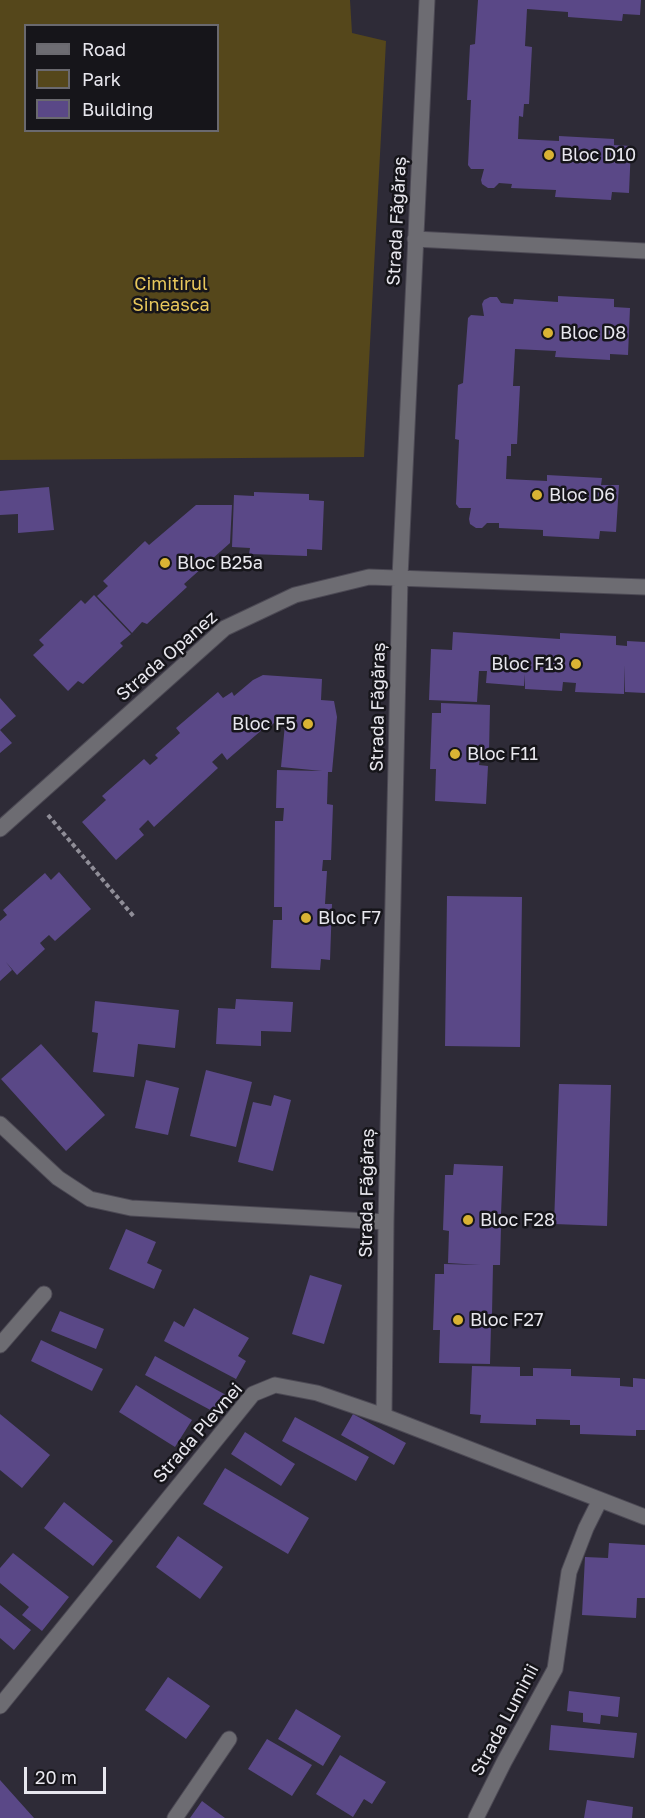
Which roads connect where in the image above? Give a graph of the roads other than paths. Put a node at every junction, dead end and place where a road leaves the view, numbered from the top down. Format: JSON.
{"nodes":[{"id":1,"x":427,"y":0,"type":"edge"},
{"id":2,"x":415,"y":239,"type":"junction"},
{"id":3,"x":645,"y":251,"type":"edge"},
{"id":4,"x":400,"y":577,"type":"junction"},
{"id":5,"x":645,"y":587,"type":"edge"},
{"id":6,"x":0,"y":829,"type":"edge"},
{"id":7,"x":0,"y":1124,"type":"edge"},
{"id":8,"x":386,"y":1222,"type":"junction"},
{"id":9,"x":44,"y":1294,"type":"dead end"},
{"id":10,"x":0,"y":1345,"type":"edge"},
{"id":11,"x":384,"y":1416,"type":"junction"},
{"id":12,"x":600,"y":1500,"type":"junction"},
{"id":13,"x":645,"y":1517,"type":"edge"},
{"id":14,"x":0,"y":1706,"type":"edge"},
{"id":15,"x":229,"y":1739,"type":"dead end"},
{"id":16,"x":175,"y":1818,"type":"edge"},
{"id":17,"x":476,"y":1818,"type":"edge"}],
"edges":[{"from":1,"to":2,"type":"street","name":"Strada Făgăraș"},
{"from":2,"to":3,"type":"street"},
{"from":2,"to":4,"type":"street","name":"Strada Făgăraș"},
{"from":4,"to":5,"type":"street","name":"Strada Opanez"},
{"from":4,"to":6,"type":"street","name":"Strada Opanez"},
{"from":4,"to":8,"type":"street","name":"Strada Făgăraș"},
{"from":7,"to":8,"type":"street"},
{"from":8,"to":11,"type":"street","name":"Strada Făgăraș"},
{"from":9,"to":10,"type":"street"},
{"from":11,"to":12,"type":"street","name":"Strada Plevnei"},
{"from":11,"to":14,"type":"street","name":"Strada Plevnei"},
{"from":12,"to":13,"type":"street","name":"Strada Plevnei"},
{"from":12,"to":17,"type":"street","name":"Strada Luminii"},
{"from":15,"to":16,"type":"street"}]}
